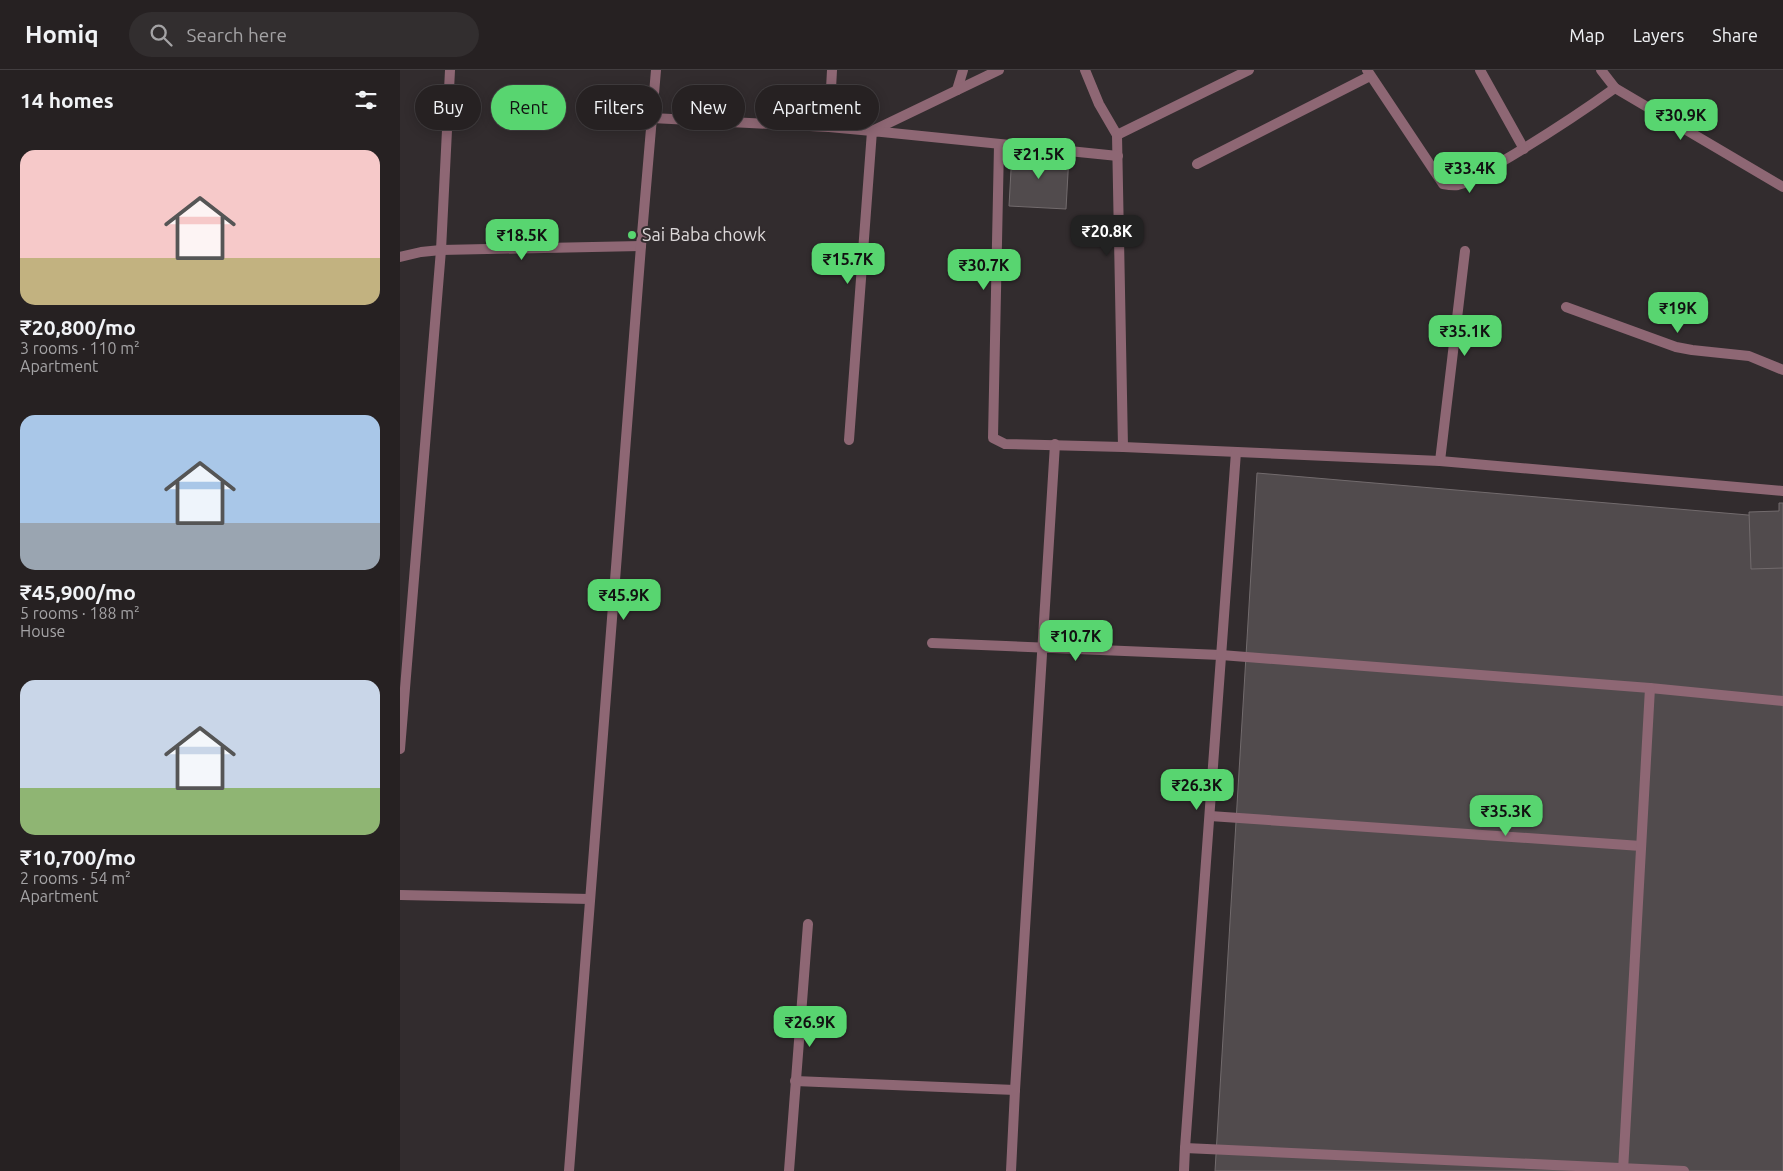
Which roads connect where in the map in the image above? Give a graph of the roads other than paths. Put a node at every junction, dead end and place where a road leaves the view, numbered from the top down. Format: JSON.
{"nodes":[{"id":1,"x":450,"y":70,"type":"edge"},
{"id":2,"x":656,"y":70,"type":"edge"},
{"id":3,"x":832,"y":70,"type":"edge"},
{"id":4,"x":963,"y":70,"type":"edge"},
{"id":5,"x":999,"y":70,"type":"edge"},
{"id":6,"x":1085,"y":70,"type":"edge"},
{"id":7,"x":1249,"y":70,"type":"edge"},
{"id":8,"x":1480,"y":70,"type":"edge"},
{"id":9,"x":1601,"y":70,"type":"edge"},
{"id":10,"x":1369,"y":73,"type":"edge"},
{"id":11,"x":655,"y":85,"type":"edge"},
{"id":12,"x":831,"y":85,"type":"edge"},
{"id":13,"x":1615,"y":88,"type":"junction"},
{"id":14,"x":957,"y":90,"type":"junction"},
{"id":15,"x":662,"y":119,"type":"edge"},
{"id":16,"x":755,"y":123,"type":"edge"},
{"id":17,"x":651,"y":130,"type":"edge"},
{"id":18,"x":861,"y":130,"type":"edge"},
{"id":19,"x":872,"y":131,"type":"junction"},
{"id":20,"x":1117,"y":135,"type":"junction"},
{"id":21,"x":999,"y":145,"type":"junction"},
{"id":22,"x":1524,"y":149,"type":"junction"},
{"id":23,"x":1118,"y":156,"type":"junction"},
{"id":24,"x":1197,"y":164,"type":"dead end"},
{"id":25,"x":1783,"y":187,"type":"edge"},
{"id":26,"x":640,"y":246,"type":"junction"},
{"id":27,"x":441,"y":250,"type":"junction"},
{"id":28,"x":1465,"y":251,"type":"dead end"},
{"id":29,"x":400,"y":257,"type":"edge"},
{"id":30,"x":1566,"y":307,"type":"dead end"},
{"id":31,"x":1783,"y":370,"type":"edge"},
{"id":32,"x":849,"y":440,"type":"dead end"},
{"id":33,"x":1055,"y":444,"type":"junction"},
{"id":34,"x":1123,"y":447,"type":"junction"},
{"id":35,"x":1236,"y":452,"type":"junction"},
{"id":36,"x":1440,"y":461,"type":"junction"},
{"id":37,"x":1783,"y":491,"type":"edge"},
{"id":38,"x":932,"y":643,"type":"dead end"},
{"id":39,"x":1043,"y":648,"type":"junction"},
{"id":40,"x":1222,"y":655,"type":"junction"},
{"id":41,"x":1650,"y":688,"type":"junction"},
{"id":42,"x":1783,"y":701,"type":"edge"},
{"id":43,"x":400,"y":749,"type":"edge"},
{"id":44,"x":1210,"y":816,"type":"junction"},
{"id":45,"x":1641,"y":846,"type":"junction"},
{"id":46,"x":400,"y":895,"type":"edge"},
{"id":47,"x":590,"y":899,"type":"junction"},
{"id":48,"x":808,"y":924,"type":"dead end"},
{"id":49,"x":795,"y":1081,"type":"junction"},
{"id":50,"x":1015,"y":1090,"type":"junction"},
{"id":51,"x":1185,"y":1148,"type":"junction"},
{"id":52,"x":1623,"y":1170,"type":"edge"},
{"id":53,"x":569,"y":1171,"type":"edge"},
{"id":54,"x":789,"y":1171,"type":"edge"},
{"id":55,"x":1012,"y":1171,"type":"edge"},
{"id":56,"x":1184,"y":1171,"type":"edge"},
{"id":57,"x":1684,"y":1171,"type":"edge"}],
"edges":[{"from":1,"to":27,"type":"street"},
{"from":2,"to":11,"type":"street"},
{"from":3,"to":12,"type":"street"},
{"from":4,"to":14,"type":"street"},
{"from":5,"to":14,"type":"street"},
{"from":6,"to":20,"type":"street"},
{"from":7,"to":20,"type":"street"},
{"from":8,"to":22,"type":"street"},
{"from":9,"to":13,"type":"street"},
{"from":10,"to":22,"type":"street"},
{"from":10,"to":24,"type":"street"},
{"from":13,"to":22,"type":"street"},
{"from":13,"to":25,"type":"street"},
{"from":14,"to":19,"type":"street"},
{"from":15,"to":16,"type":"street"},
{"from":17,"to":26,"type":"street"},
{"from":18,"to":19,"type":"street"},
{"from":19,"to":21,"type":"street"},
{"from":19,"to":32,"type":"street"},
{"from":20,"to":23,"type":"street"},
{"from":21,"to":23,"type":"street"},
{"from":21,"to":33,"type":"street"},
{"from":23,"to":34,"type":"street"},
{"from":26,"to":27,"type":"street"},
{"from":26,"to":47,"type":"street"},
{"from":27,"to":29,"type":"street"},
{"from":27,"to":43,"type":"street"},
{"from":28,"to":36,"type":"street"},
{"from":30,"to":31,"type":"street"},
{"from":33,"to":34,"type":"street"},
{"from":33,"to":39,"type":"street"},
{"from":34,"to":35,"type":"street"},
{"from":35,"to":36,"type":"street"},
{"from":35,"to":40,"type":"street"},
{"from":36,"to":37,"type":"street"},
{"from":38,"to":39,"type":"street"},
{"from":39,"to":40,"type":"street"},
{"from":39,"to":50,"type":"street"},
{"from":40,"to":41,"type":"street"},
{"from":40,"to":44,"type":"street"},
{"from":41,"to":42,"type":"street"},
{"from":41,"to":45,"type":"street"},
{"from":44,"to":45,"type":"street"},
{"from":44,"to":51,"type":"street"},
{"from":45,"to":52,"type":"street"},
{"from":46,"to":47,"type":"street"},
{"from":47,"to":53,"type":"street"},
{"from":48,"to":49,"type":"street"},
{"from":49,"to":50,"type":"street"},
{"from":49,"to":54,"type":"street"},
{"from":50,"to":55,"type":"street"},
{"from":51,"to":52,"type":"street"},
{"from":51,"to":56,"type":"street"},
{"from":52,"to":57,"type":"street"}]}
